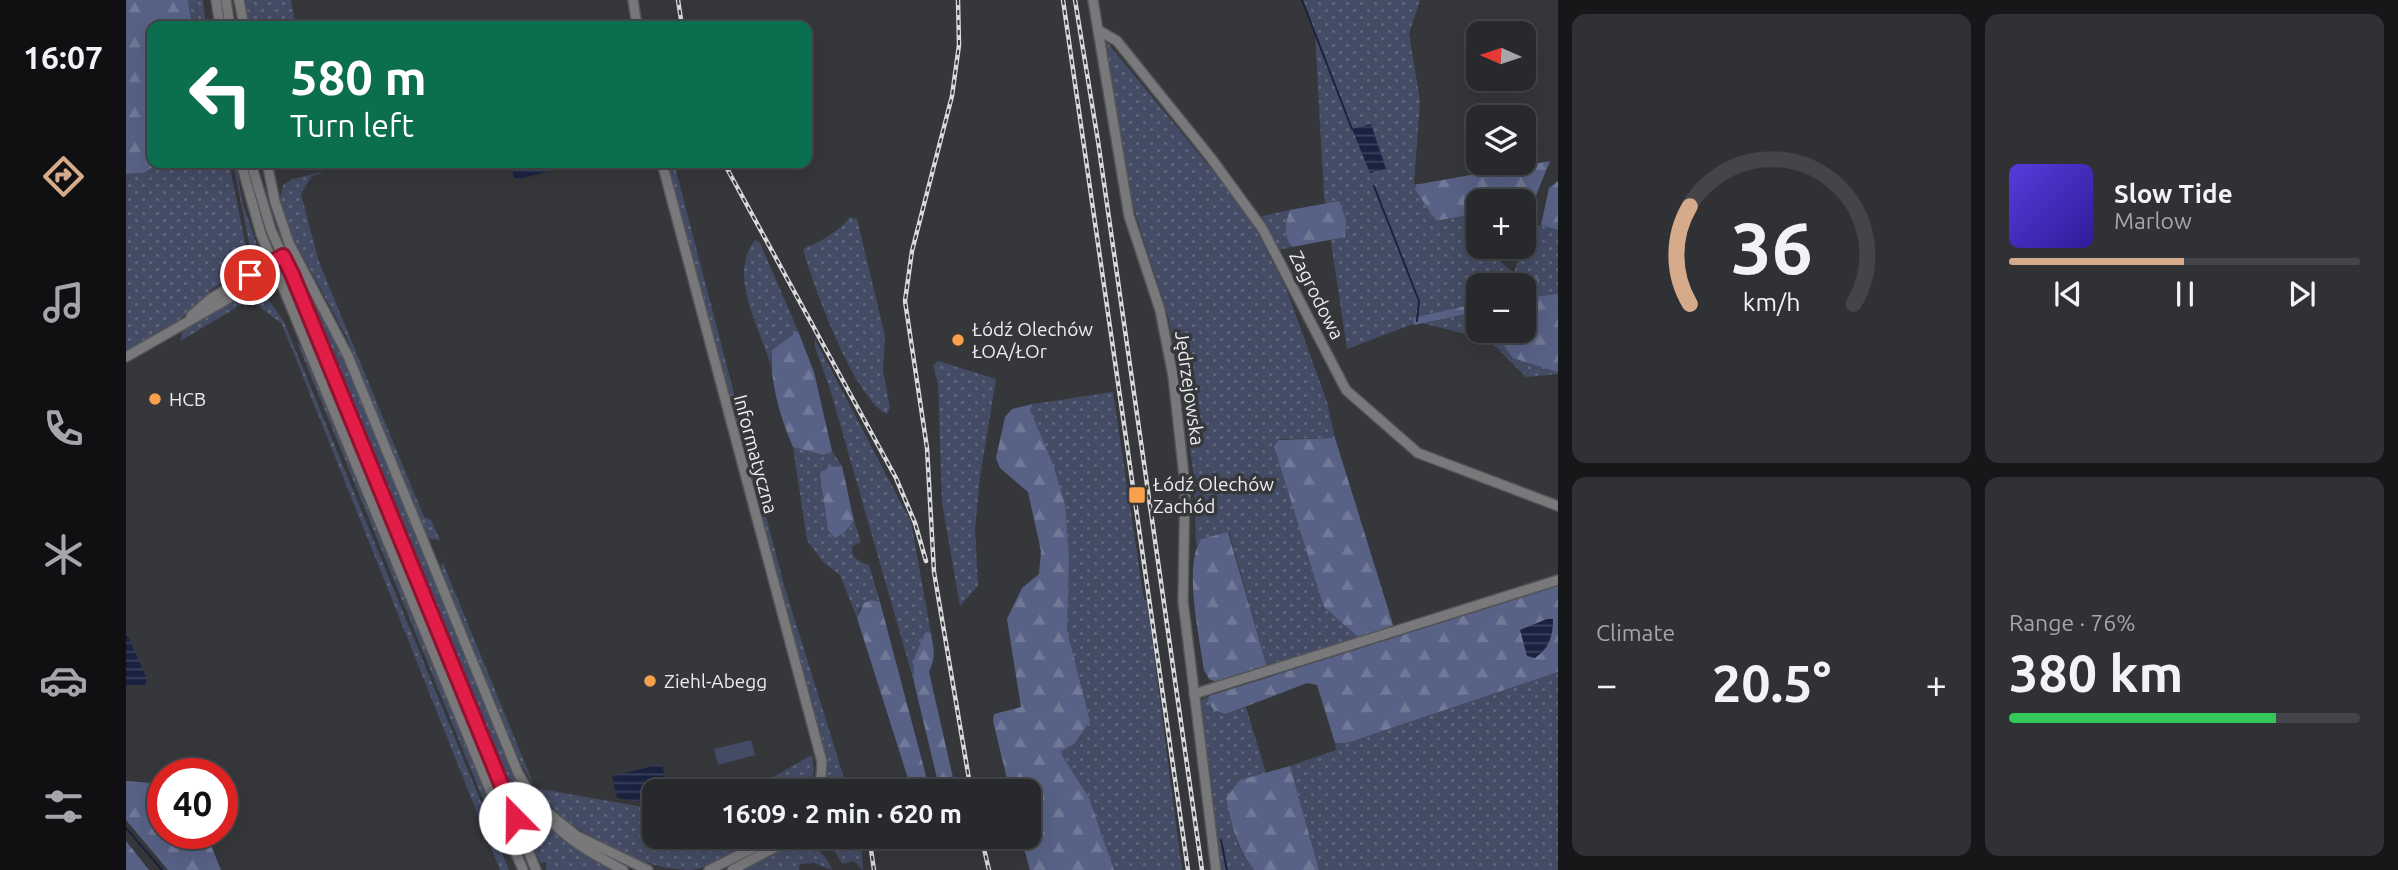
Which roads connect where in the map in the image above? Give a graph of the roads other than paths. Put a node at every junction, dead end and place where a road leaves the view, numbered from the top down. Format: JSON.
{"nodes":[{"id":1,"x":216,"y":0,"type":"edge"},
{"id":2,"x":226,"y":0,"type":"edge"},
{"id":3,"x":239,"y":0,"type":"edge"},
{"id":4,"x":633,"y":0,"type":"edge"},
{"id":5,"x":1093,"y":0,"type":"edge"},
{"id":6,"x":219,"y":21,"type":"edge"},
{"id":7,"x":229,"y":21,"type":"edge"},
{"id":8,"x":243,"y":21,"type":"edge"},
{"id":9,"x":637,"y":21,"type":"edge"},
{"id":10,"x":1098,"y":30,"type":"junction"},
{"id":11,"x":242,"y":168,"type":"edge"},
{"id":12,"x":252,"y":168,"type":"edge"},
{"id":13,"x":268,"y":168,"type":"edge"},
{"id":14,"x":664,"y":168,"type":"edge"},
{"id":15,"x":283,"y":256,"type":"junction"},
{"id":16,"x":288,"y":265,"type":"junction"},
{"id":17,"x":274,"y":267,"type":"junction"},
{"id":18,"x":126,"y":357,"type":"edge"},
{"id":19,"x":1558,"y":506,"type":"edge"},
{"id":20,"x":1558,"y":580,"type":"edge"},
{"id":21,"x":1194,"y":694,"type":"junction"},
{"id":22,"x":818,"y":754,"type":"junction"},
{"id":23,"x":815,"y":779,"type":"edge"},
{"id":24,"x":822,"y":779,"type":"edge"},
{"id":25,"x":531,"y":796,"type":"junction"},
{"id":26,"x":751,"y":849,"type":"edge"},
{"id":27,"x":772,"y":849,"type":"edge"},
{"id":28,"x":523,"y":870,"type":"edge"},
{"id":29,"x":536,"y":870,"type":"edge"},
{"id":30,"x":623,"y":870,"type":"edge"},
{"id":31,"x":648,"y":870,"type":"edge"},
{"id":32,"x":709,"y":870,"type":"edge"},
{"id":33,"x":732,"y":870,"type":"edge"},
{"id":34,"x":1216,"y":870,"type":"edge"}],
"edges":[{"from":1,"to":6,"type":"street"},
{"from":2,"to":7,"type":"street"},
{"from":3,"to":8,"type":"street"},
{"from":4,"to":9,"type":"street"},
{"from":5,"to":10,"type":"street","name":"Jędrzejowska"},
{"from":10,"to":19,"type":"street","name":"Zagrodowa"},
{"from":10,"to":21,"type":"street","name":"Jędrzejowska"},
{"from":11,"to":17,"type":"street"},
{"from":12,"to":15,"type":"street"},
{"from":13,"to":25,"type":"street"},
{"from":14,"to":22,"type":"street","name":"Informatyczna"},
{"from":15,"to":16,"type":"street"},
{"from":15,"to":17,"type":"street"},
{"from":16,"to":17,"type":"street"},
{"from":16,"to":29,"type":"street"},
{"from":17,"to":18,"type":"street"},
{"from":17,"to":28,"type":"street"},
{"from":20,"to":21,"type":"street"},
{"from":21,"to":34,"type":"street","name":"Jędrzejowska"},
{"from":22,"to":23,"type":"street","name":"Informatyczna"},
{"from":22,"to":24,"type":"street","name":"Informatyczna"},
{"from":25,"to":30,"type":"street"},
{"from":25,"to":31,"type":"street"},
{"from":26,"to":32,"type":"street"},
{"from":27,"to":33,"type":"street"}]}
